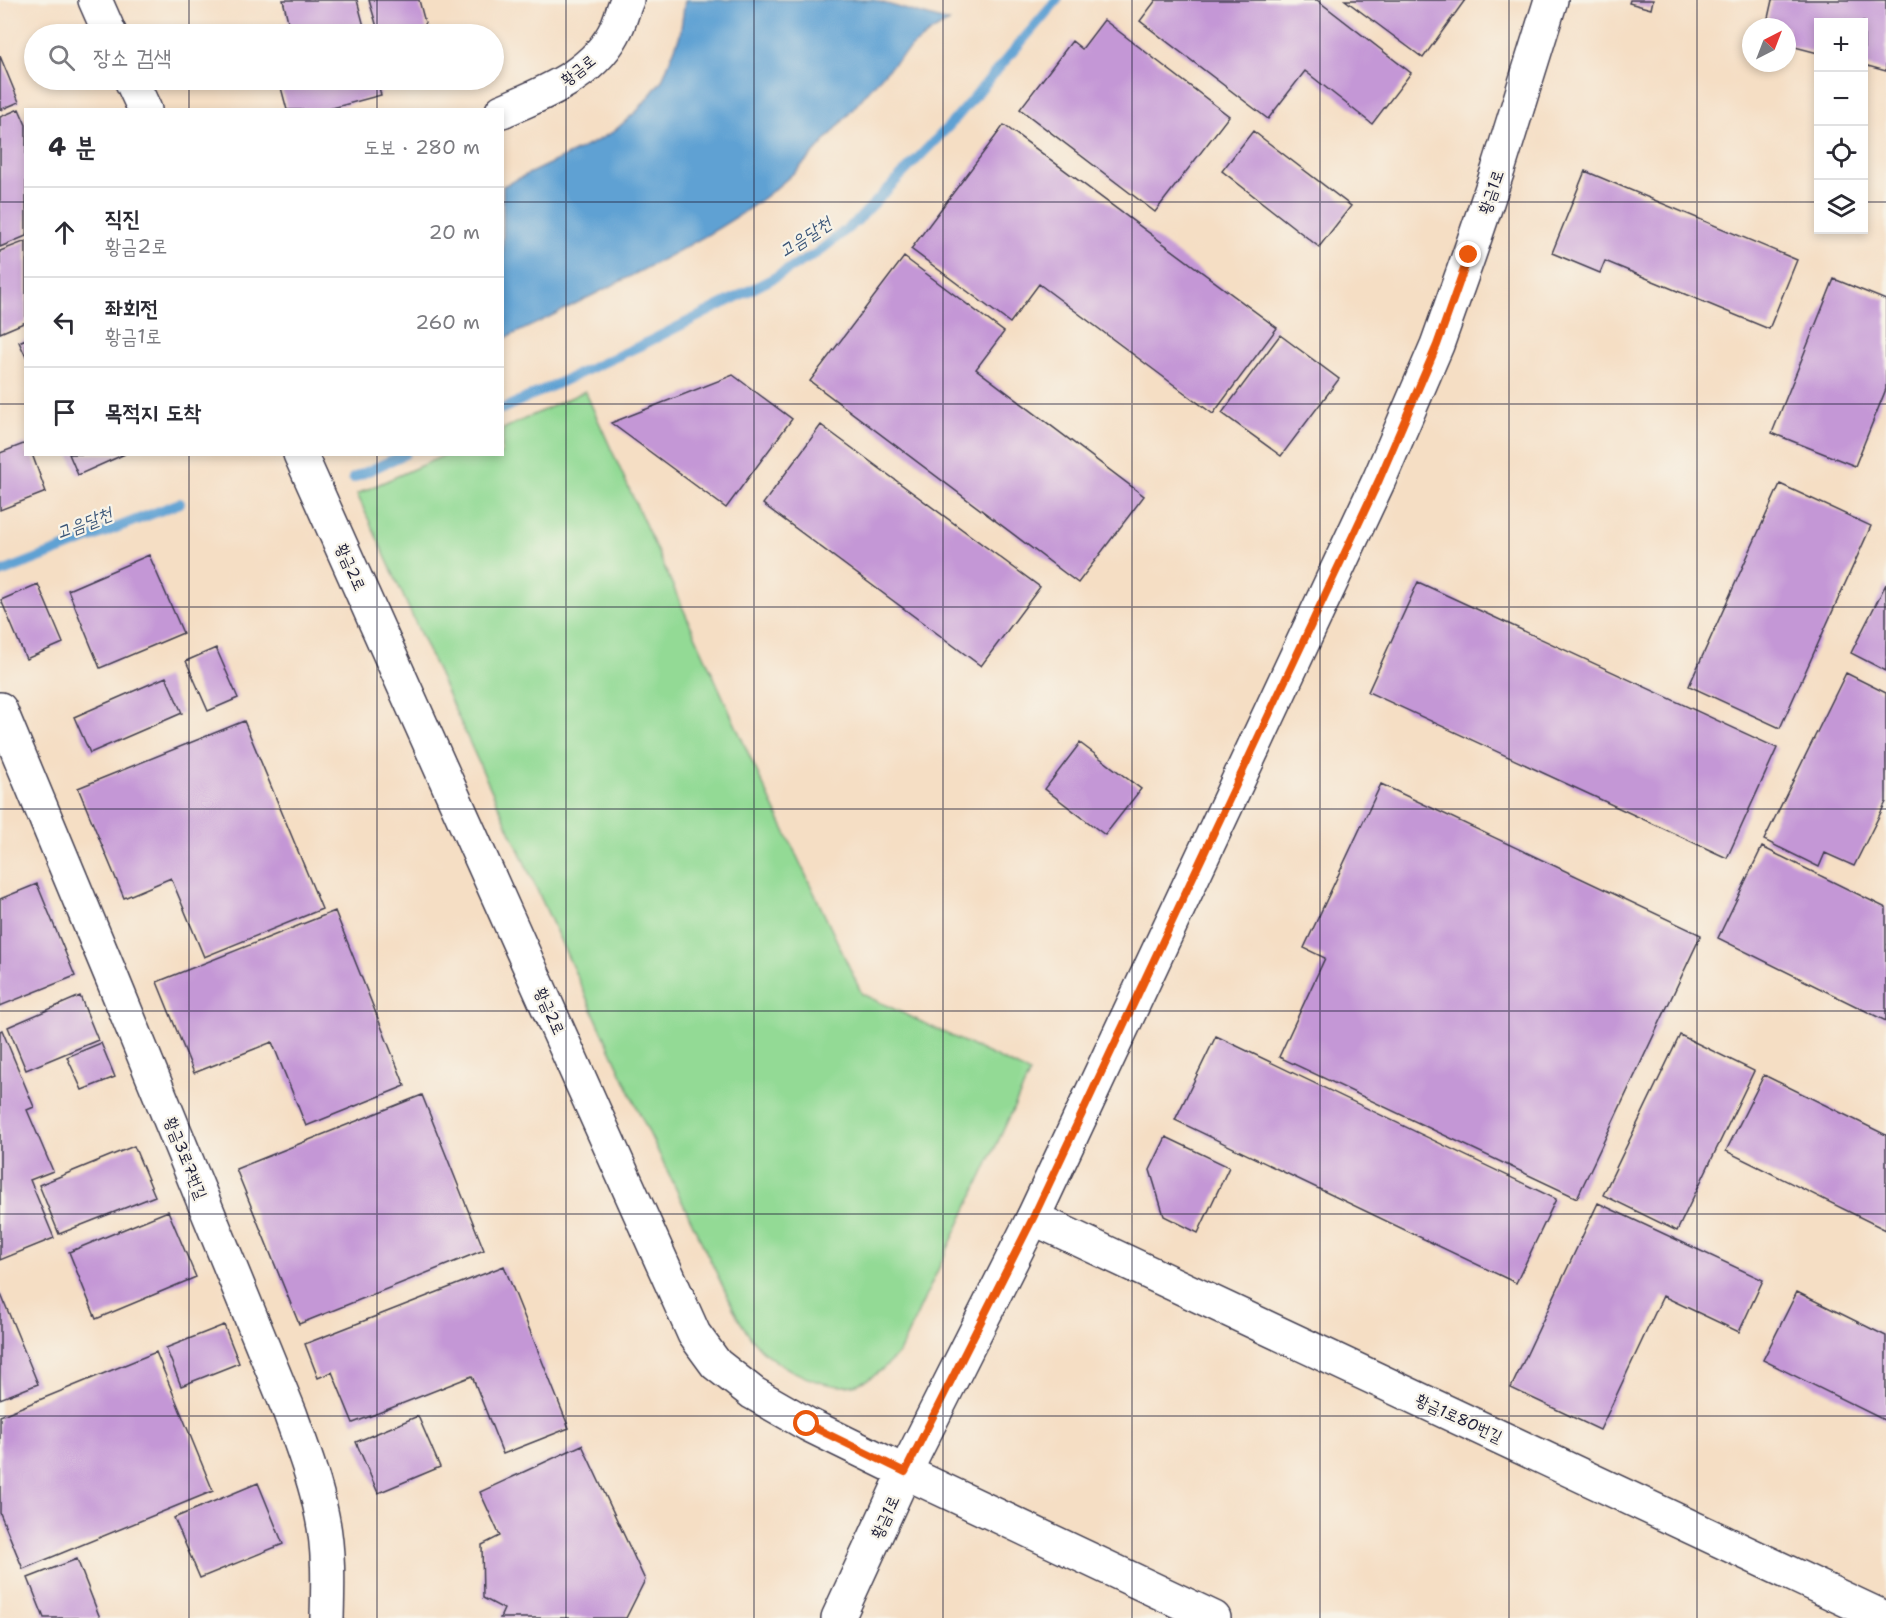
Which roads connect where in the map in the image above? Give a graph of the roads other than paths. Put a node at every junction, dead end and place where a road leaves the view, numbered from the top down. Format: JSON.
{"nodes":[{"id":1,"x":95,"y":0,"type":"edge"},
{"id":2,"x":627,"y":0,"type":"edge"},
{"id":3,"x":1551,"y":0,"type":"edge"},
{"id":4,"x":106,"y":24,"type":"edge"},
{"id":5,"x":136,"y":90,"type":"edge"},
{"id":6,"x":144,"y":108,"type":"edge"},
{"id":7,"x":504,"y":110,"type":"edge"},
{"id":8,"x":301,"y":456,"type":"edge"},
{"id":9,"x":0,"y":709,"type":"edge"},
{"id":10,"x":1033,"y":1218,"type":"junction"},
{"id":11,"x":905,"y":1472,"type":"junction"},
{"id":12,"x":1884,"y":1615,"type":"edge"},
{"id":13,"x":327,"y":1618,"type":"edge"},
{"id":14,"x":838,"y":1618,"type":"edge"},
{"id":15,"x":1214,"y":1618,"type":"edge"}],
"edges":[{"from":1,"to":4,"type":"street"},
{"from":2,"to":7,"type":"street","name":"황금로"},
{"from":3,"to":10,"type":"street","name":"황금1로"},
{"from":5,"to":6,"type":"street"},
{"from":8,"to":11,"type":"street","name":"황금2로"},
{"from":9,"to":13,"type":"street","name":"황금3로7번길"},
{"from":10,"to":11,"type":"street","name":"황금1로"},
{"from":10,"to":12,"type":"street","name":"황금1로80번길"},
{"from":11,"to":14,"type":"street","name":"황금1로"},
{"from":11,"to":15,"type":"street","name":"황금2로"}]}
